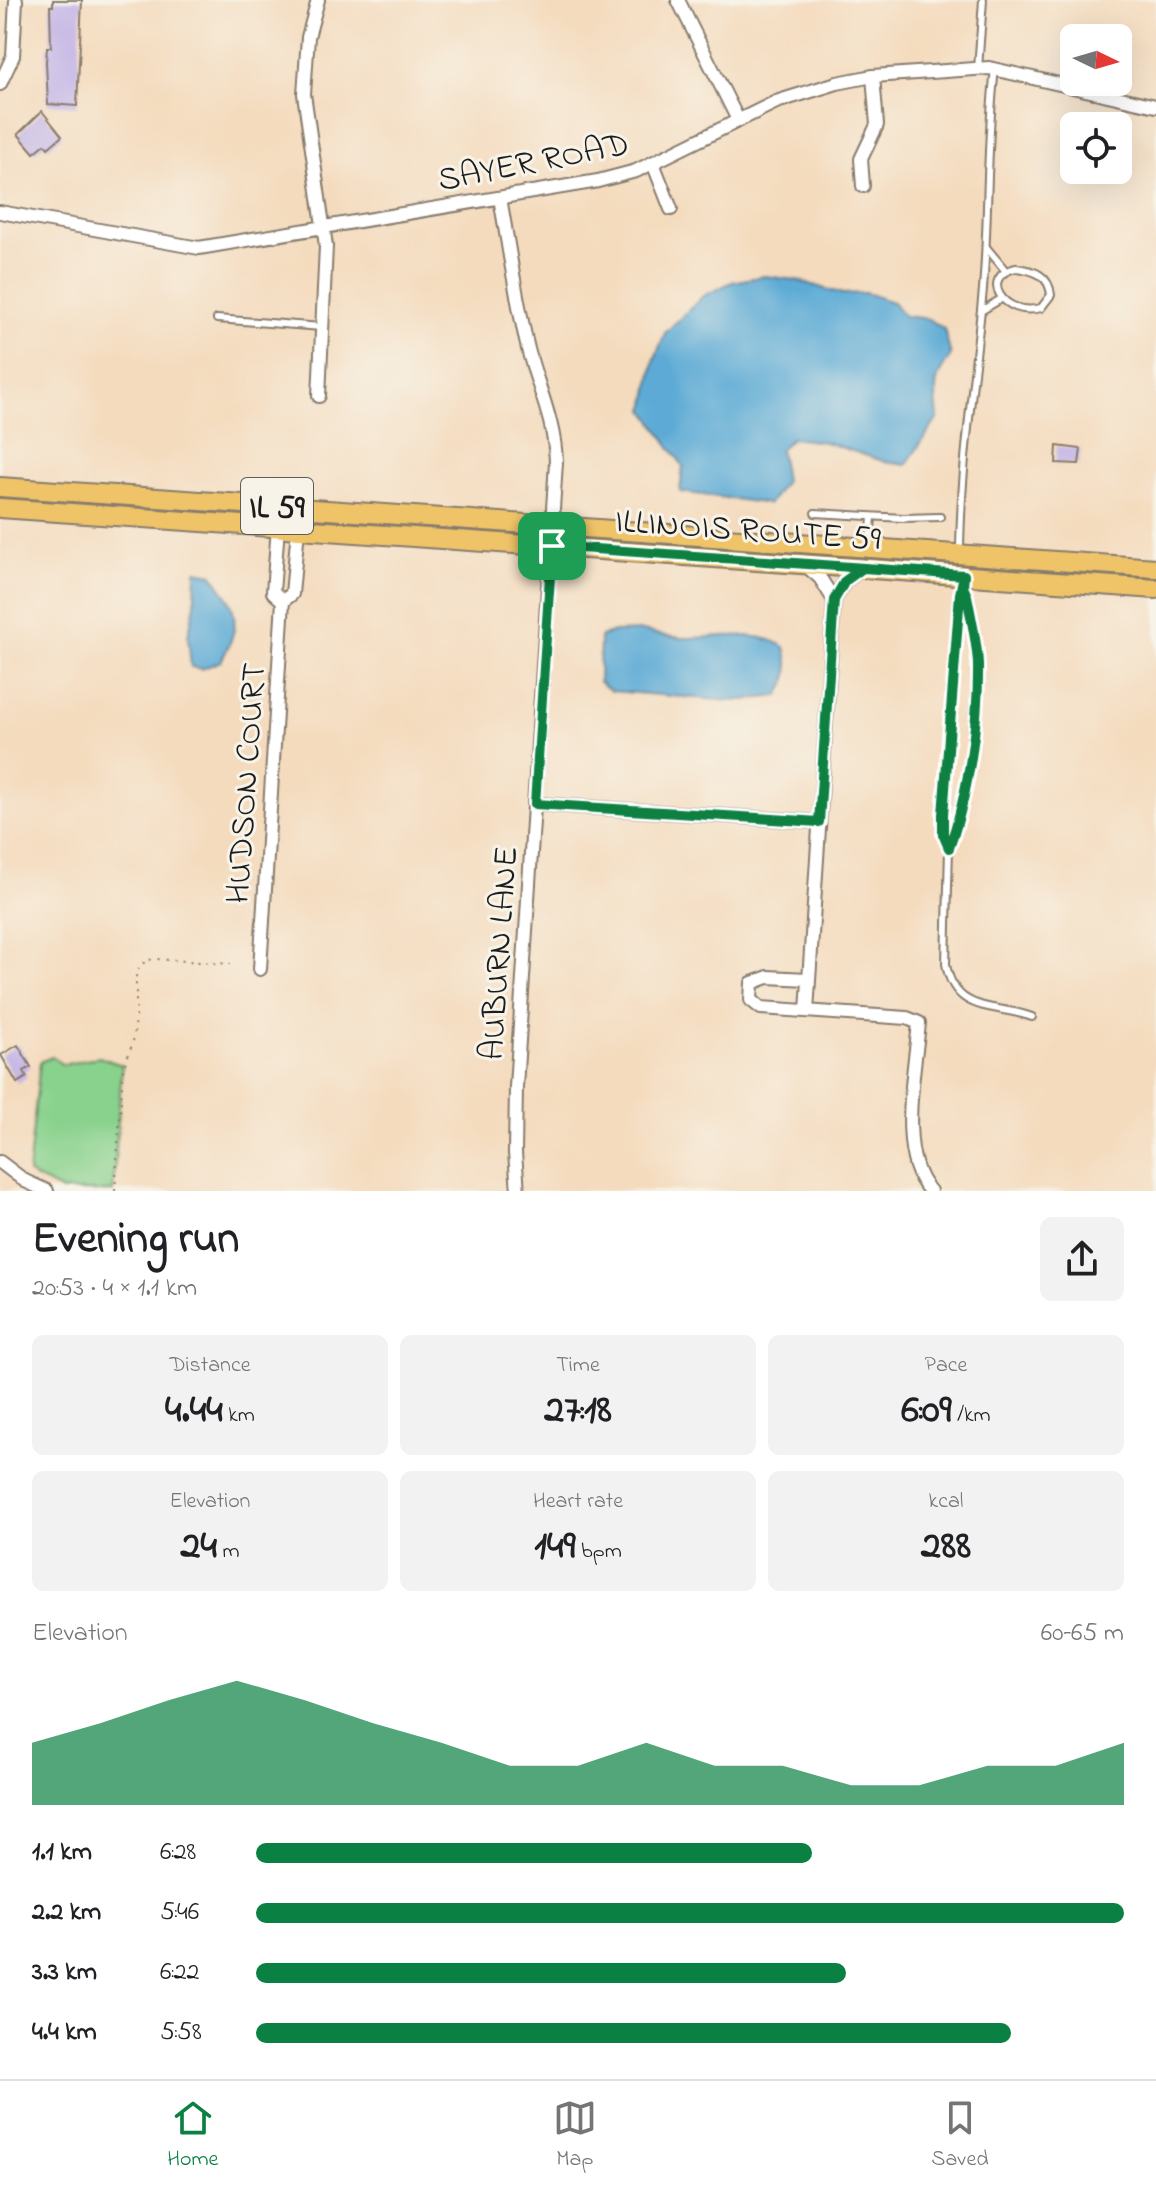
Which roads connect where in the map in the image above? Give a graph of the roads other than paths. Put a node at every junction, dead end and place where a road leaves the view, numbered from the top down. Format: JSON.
{"nodes":[{"id":1,"x":16,"y":0,"type":"edge"},
{"id":2,"x":318,"y":0,"type":"edge"},
{"id":3,"x":678,"y":0,"type":"edge"},
{"id":4,"x":983,"y":0,"type":"edge"},
{"id":5,"x":978,"y":69,"type":"junction"},
{"id":6,"x":995,"y":69,"type":"junction"},
{"id":7,"x":873,"y":76,"type":"junction"},
{"id":8,"x":0,"y":83,"type":"edge"},
{"id":9,"x":1156,"y":106,"type":"edge"},
{"id":10,"x":738,"y":120,"type":"junction"},
{"id":11,"x":653,"y":163,"type":"junction"},
{"id":12,"x":863,"y":186,"type":"dead end"},
{"id":13,"x":500,"y":198,"type":"junction"},
{"id":14,"x":671,"y":209,"type":"dead end"},
{"id":15,"x":0,"y":212,"type":"edge"},
{"id":16,"x":324,"y":227,"type":"junction"},
{"id":17,"x":986,"y":247,"type":"junction"},
{"id":18,"x":1005,"y":270,"type":"junction"},
{"id":19,"x":1001,"y":299,"type":"junction"},
{"id":20,"x":981,"y":311,"type":"junction"},
{"id":21,"x":217,"y":319,"type":"dead end"},
{"id":22,"x":322,"y":327,"type":"junction"},
{"id":23,"x":319,"y":396,"type":"dead end"},
{"id":24,"x":0,"y":487,"type":"edge"},
{"id":25,"x":0,"y":508,"type":"edge"},
{"id":26,"x":815,"y":513,"type":"dead end"},
{"id":27,"x":872,"y":517,"type":"junction"},
{"id":28,"x":940,"y":517,"type":"dead end"},
{"id":29,"x":553,"y":526,"type":"junction"},
{"id":30,"x":278,"y":527,"type":"junction"},
{"id":31,"x":298,"y":529,"type":"junction"},
{"id":32,"x":552,"y":546,"type":"junction"},
{"id":33,"x":870,"y":548,"type":"junction"},
{"id":34,"x":960,"y":554,"type":"junction"},
{"id":35,"x":804,"y":564,"type":"junction"},
{"id":36,"x":863,"y":568,"type":"junction"},
{"id":37,"x":1156,"y":568,"type":"edge"},
{"id":38,"x":964,"y":581,"type":"junction"},
{"id":39,"x":1156,"y":589,"type":"edge"},
{"id":40,"x":834,"y":600,"type":"junction"},
{"id":41,"x":283,"y":601,"type":"junction"},
{"id":42,"x":535,"y":804,"type":"junction"},
{"id":43,"x":819,"y":822,"type":"junction"},
{"id":44,"x":949,"y":848,"type":"junction"},
{"id":45,"x":260,"y":969,"type":"dead end"},
{"id":46,"x":808,"y":979,"type":"junction"},
{"id":47,"x":807,"y":1011,"type":"junction"},
{"id":48,"x":1032,"y":1017,"type":"dead end"},
{"id":49,"x":0,"y":1162,"type":"edge"},
{"id":50,"x":47,"y":1191,"type":"edge"},
{"id":51,"x":518,"y":1191,"type":"edge"},
{"id":52,"x":930,"y":1191,"type":"edge"}],
"edges":[{"from":1,"to":8,"type":"street"},
{"from":2,"to":16,"type":"street"},
{"from":3,"to":10,"type":"street"},
{"from":4,"to":5,"type":"lane"},
{"from":5,"to":6,"type":"street","name":"SAYER ROAD"},
{"from":5,"to":7,"type":"street","name":"SAYER ROAD"},
{"from":6,"to":9,"type":"street","name":"SAYER ROAD"},
{"from":6,"to":17,"type":"lane"},
{"from":7,"to":10,"type":"street","name":"SAYER ROAD"},
{"from":7,"to":12,"type":"street"},
{"from":10,"to":11,"type":"street","name":"SAYER ROAD"},
{"from":11,"to":13,"type":"street","name":"SAYER ROAD"},
{"from":11,"to":14,"type":"street"},
{"from":13,"to":16,"type":"street","name":"SAYER ROAD"},
{"from":13,"to":29,"type":"street","name":"AUBURN LANE"},
{"from":15,"to":16,"type":"street","name":"SAYER ROAD"},
{"from":16,"to":22,"type":"street"},
{"from":17,"to":18,"type":"lane"},
{"from":17,"to":20,"type":"lane"},
{"from":18,"to":19,"type":"lane"},
{"from":18,"to":19,"type":"lane"},
{"from":19,"to":20,"type":"lane"},
{"from":20,"to":34,"type":"lane"},
{"from":21,"to":22,"type":"lane"},
{"from":22,"to":23,"type":"street"},
{"from":24,"to":29,"type":"main road","name":"ILLINOIS ROUTE 59","number":"IL 59"},
{"from":25,"to":30,"type":"main road","name":"ILLINOIS ROUTE 59","number":"IL 59"},
{"from":26,"to":27,"type":"lane"},
{"from":27,"to":28,"type":"lane"},
{"from":27,"to":33,"type":"lane"},
{"from":29,"to":32,"type":"street","name":"AUBURN LANE"},
{"from":29,"to":33,"type":"main road","name":"ILLINOIS ROUTE 59","number":"IL 59"},
{"from":30,"to":31,"type":"main road","name":"ILLINOIS ROUTE 59","number":"IL 59"},
{"from":30,"to":41,"type":"street","name":"HUDSON COURT"},
{"from":31,"to":32,"type":"main road","name":"ILLINOIS ROUTE 59","number":"IL 59"},
{"from":31,"to":41,"type":"street","name":"HUDSON COURT"},
{"from":32,"to":35,"type":"main road","name":"ILLINOIS ROUTE 59","number":"IL 59"},
{"from":32,"to":42,"type":"street","name":"AUBURN LANE"},
{"from":33,"to":34,"type":"main road","name":"ILLINOIS ROUTE 59","number":"IL 59"},
{"from":34,"to":37,"type":"main road","name":"ILLINOIS ROUTE 59","number":"IL 59"},
{"from":35,"to":36,"type":"main road","name":"ILLINOIS ROUTE 59","number":"IL 59"},
{"from":35,"to":40,"type":"street"},
{"from":36,"to":38,"type":"main road","name":"ILLINOIS ROUTE 59","number":"IL 59"},
{"from":36,"to":40,"type":"street"},
{"from":38,"to":39,"type":"main road","name":"ILLINOIS ROUTE 59","number":"IL 59"},
{"from":38,"to":44,"type":"lane"},
{"from":38,"to":44,"type":"lane"},
{"from":40,"to":43,"type":"street"},
{"from":41,"to":45,"type":"street","name":"HUDSON COURT"},
{"from":42,"to":43,"type":"street"},
{"from":42,"to":51,"type":"street","name":"AUBURN LANE"},
{"from":43,"to":46,"type":"street"},
{"from":44,"to":48,"type":"lane"},
{"from":46,"to":47,"type":"street"},
{"from":46,"to":47,"type":"street"},
{"from":47,"to":52,"type":"street"},
{"from":49,"to":50,"type":"street"}]}
